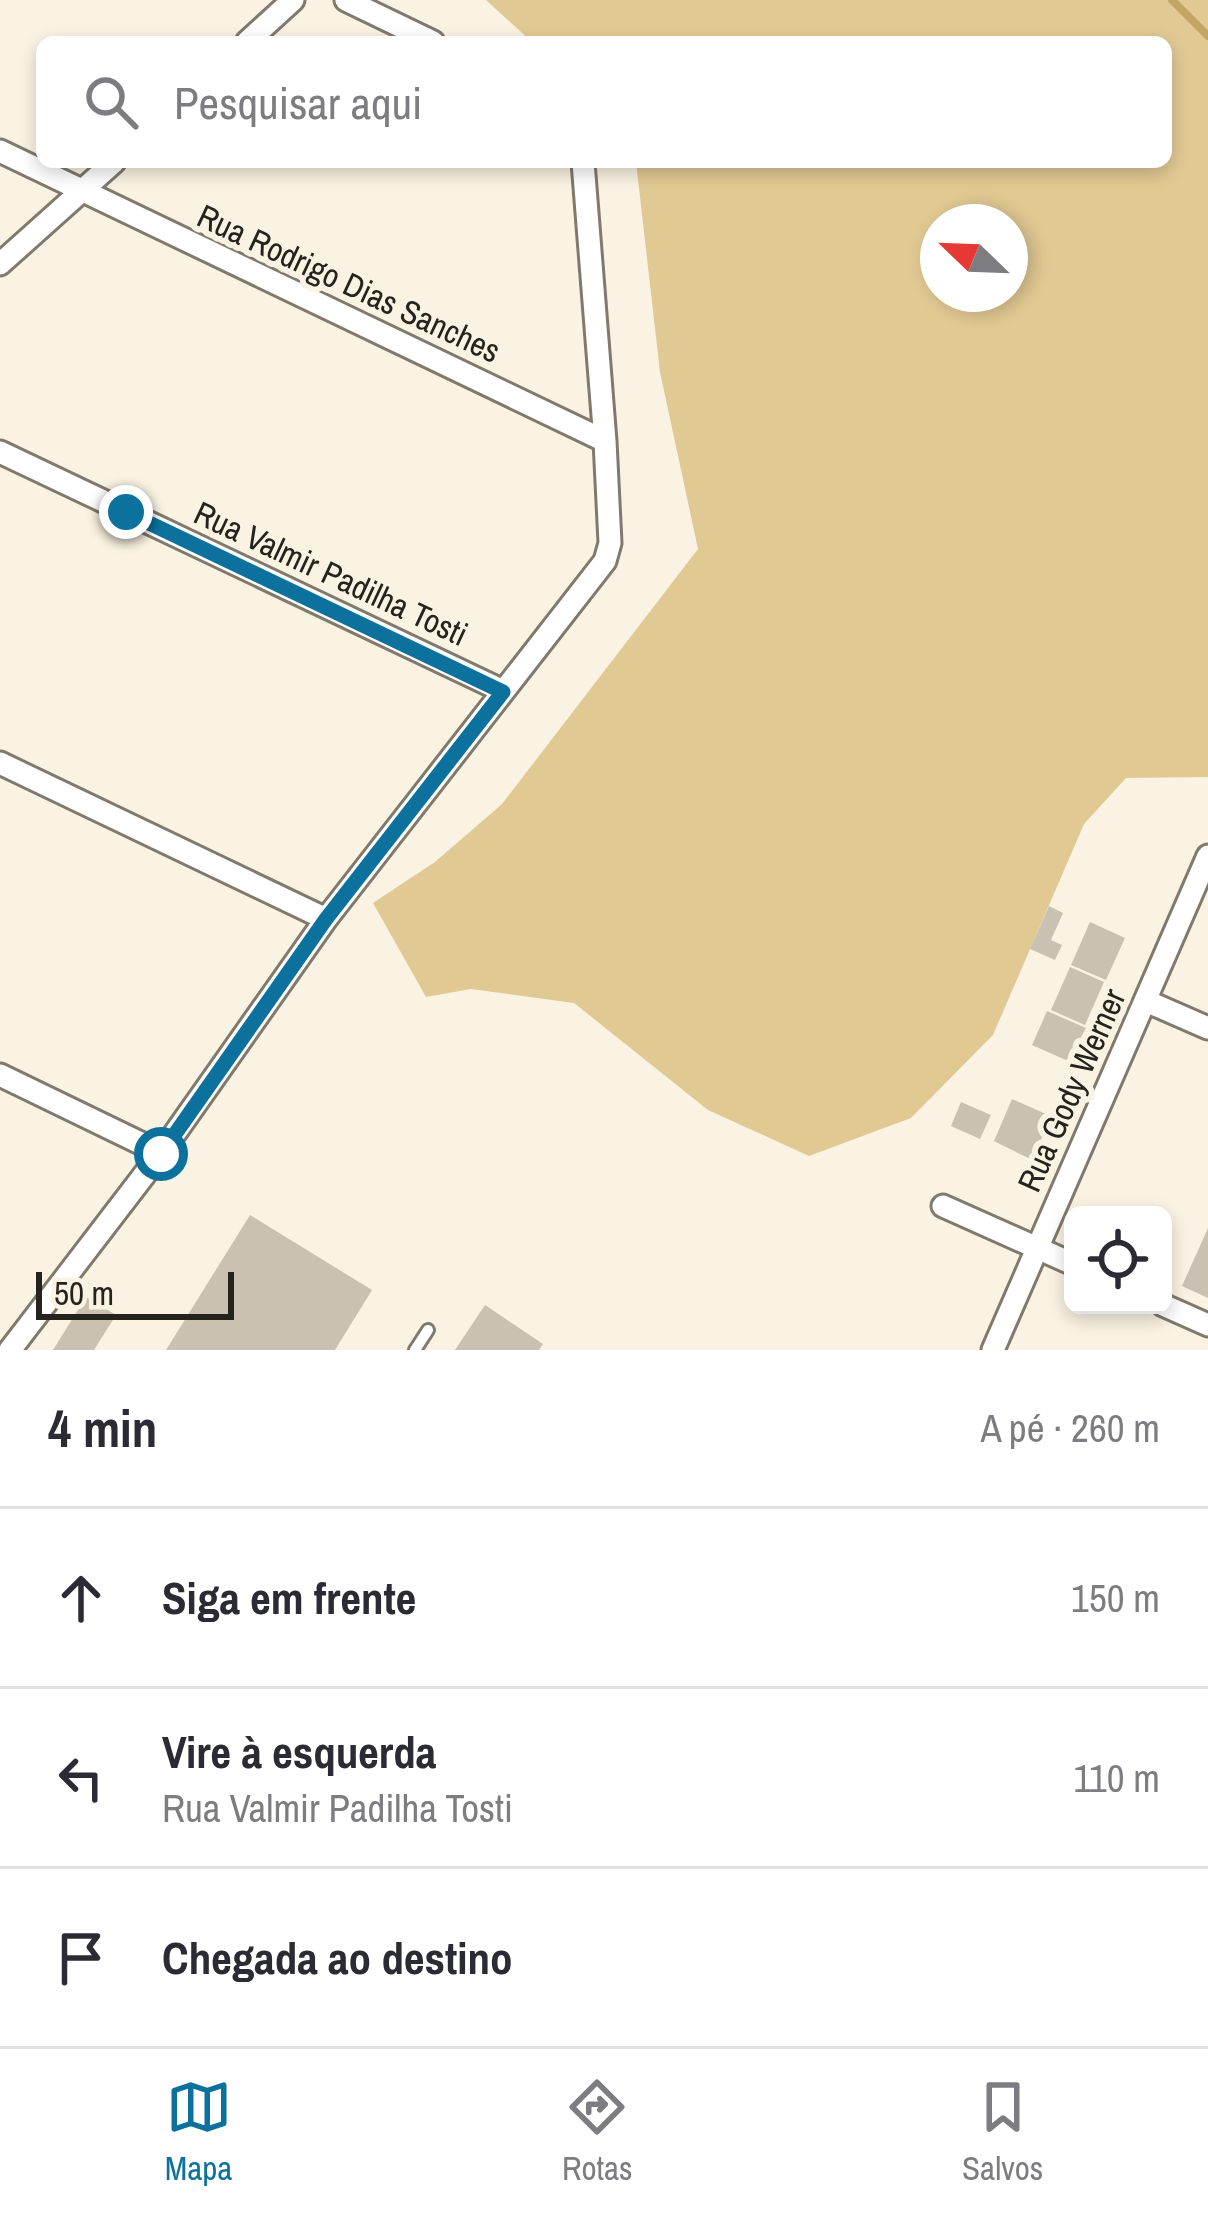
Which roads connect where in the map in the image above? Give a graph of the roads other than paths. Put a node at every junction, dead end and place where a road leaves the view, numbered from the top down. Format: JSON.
{"nodes":[{"id":1,"x":293,"y":0,"type":"edge"},
{"id":2,"x":346,"y":0,"type":"edge"},
{"id":3,"x":254,"y":36,"type":"edge"},
{"id":4,"x":421,"y":36,"type":"edge"},
{"id":5,"x":0,"y":151,"type":"edge"},
{"id":6,"x":107,"y":168,"type":"edge"},
{"id":7,"x":583,"y":168,"type":"edge"},
{"id":8,"x":81,"y":192,"type":"junction"},
{"id":9,"x":0,"y":264,"type":"edge"},
{"id":10,"x":605,"y":441,"type":"junction"},
{"id":11,"x":0,"y":452,"type":"edge"},
{"id":12,"x":503,"y":692,"type":"junction"},
{"id":13,"x":0,"y":763,"type":"edge"},
{"id":14,"x":1208,"y":856,"type":"edge"},
{"id":15,"x":326,"y":919,"type":"junction"},
{"id":16,"x":1146,"y":1001,"type":"junction"},
{"id":17,"x":1208,"y":1028,"type":"edge"},
{"id":18,"x":0,"y":1075,"type":"edge"},
{"id":19,"x":161,"y":1154,"type":"junction"},
{"id":20,"x":943,"y":1206,"type":"dead end"},
{"id":21,"x":1037,"y":1248,"type":"junction"},
{"id":22,"x":1064,"y":1260,"type":"edge"},
{"id":23,"x":1172,"y":1309,"type":"edge"},
{"id":24,"x":1208,"y":1325,"type":"edge"},
{"id":25,"x":428,"y":1330,"type":"dead end"},
{"id":26,"x":10,"y":1350,"type":"edge"},
{"id":27,"x":415,"y":1350,"type":"edge"},
{"id":28,"x":992,"y":1350,"type":"edge"}],
"edges":[{"from":1,"to":3,"type":"street"},
{"from":2,"to":4,"type":"street"},
{"from":5,"to":8,"type":"street","name":"Rua Rodrigo Dias Sanches"},
{"from":6,"to":8,"type":"street"},
{"from":7,"to":10,"type":"street"},
{"from":8,"to":9,"type":"street"},
{"from":8,"to":10,"type":"street","name":"Rua Rodrigo Dias Sanches"},
{"from":10,"to":12,"type":"street"},
{"from":11,"to":12,"type":"street","name":"Rua Valmir Padilha Tosti"},
{"from":12,"to":15,"type":"street"},
{"from":13,"to":15,"type":"street"},
{"from":14,"to":16,"type":"street","name":"Rua Gody Werner"},
{"from":15,"to":19,"type":"street"},
{"from":16,"to":17,"type":"street"},
{"from":16,"to":21,"type":"street","name":"Rua Gody Werner"},
{"from":18,"to":19,"type":"street"},
{"from":19,"to":26,"type":"street"},
{"from":20,"to":21,"type":"street"},
{"from":21,"to":22,"type":"street"},
{"from":21,"to":28,"type":"street","name":"Rua Gody Werner"},
{"from":23,"to":24,"type":"street"},
{"from":25,"to":27,"type":"lane"}]}
